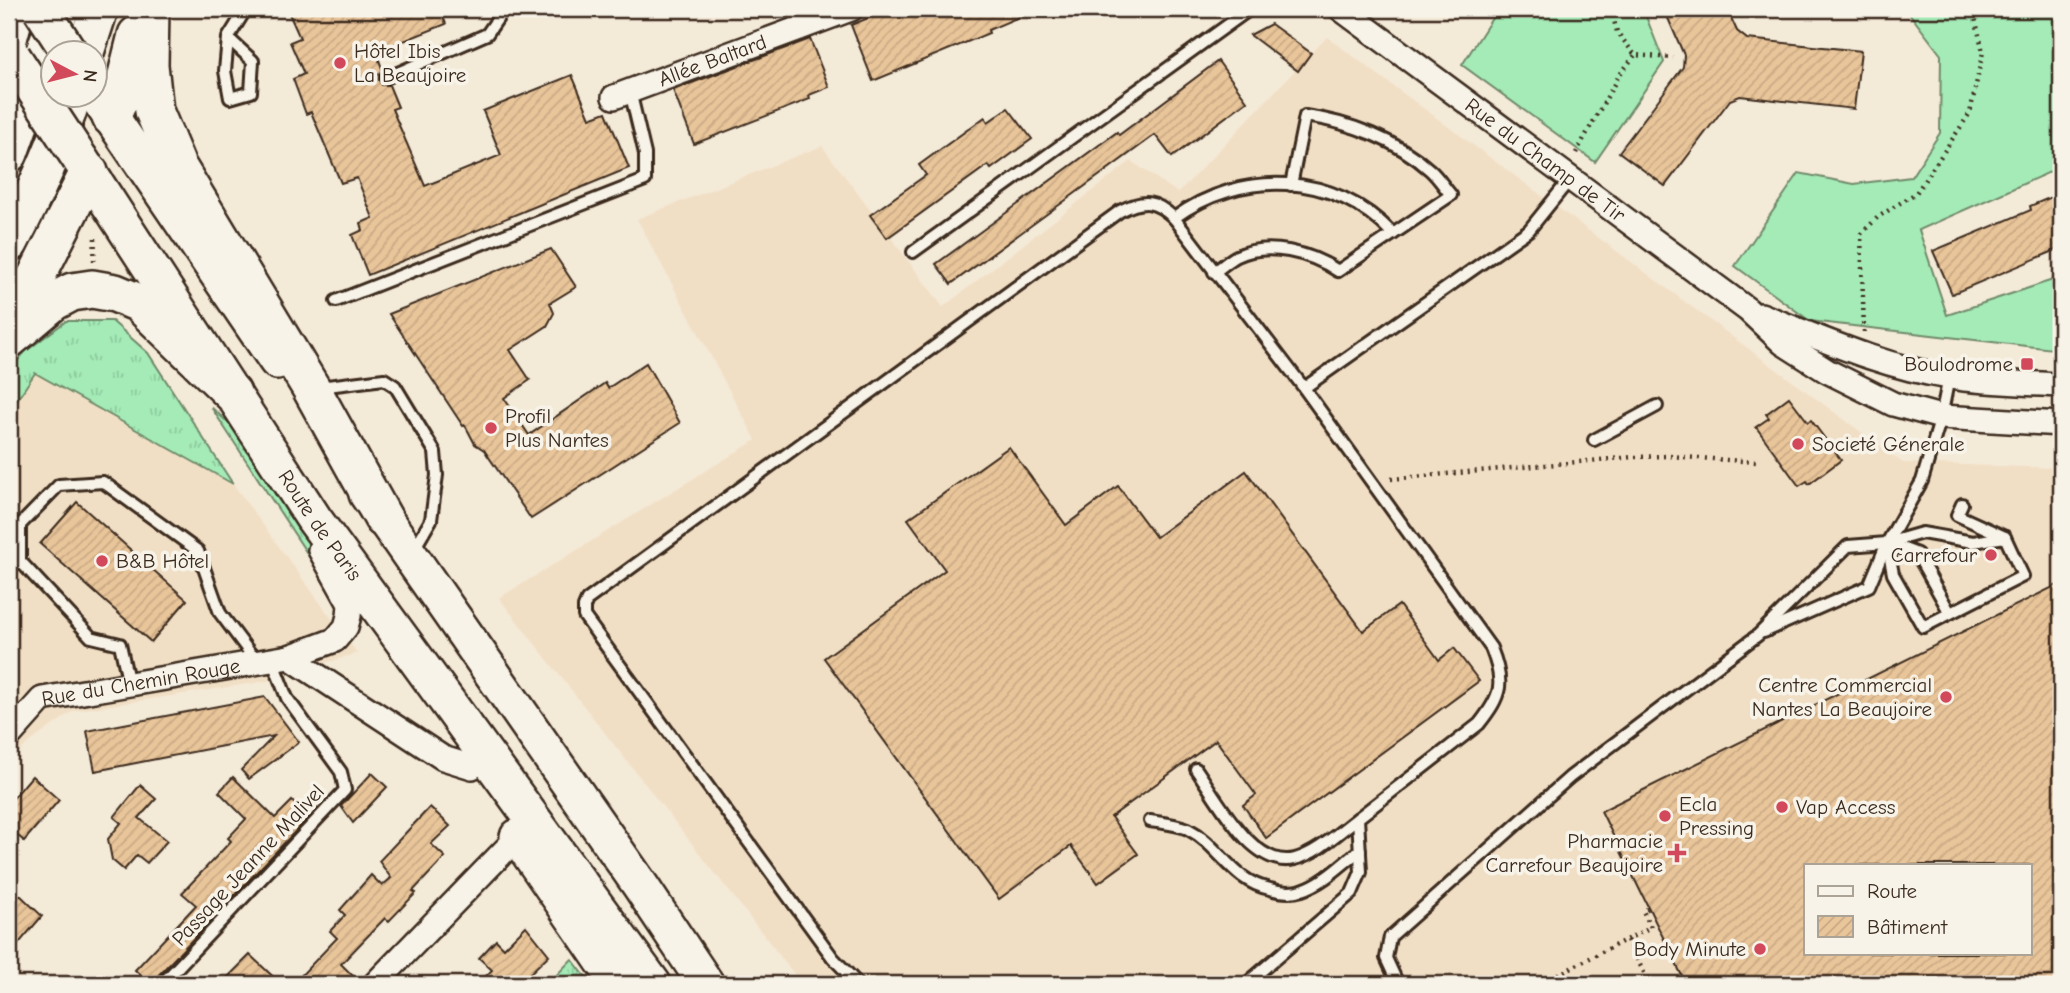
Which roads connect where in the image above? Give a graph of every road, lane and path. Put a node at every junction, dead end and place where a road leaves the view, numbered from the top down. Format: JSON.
{"nodes":[{"id":1,"x":17,"y":9,"type":"edge"},
{"id":2,"x":41,"y":9,"type":"edge"},
{"id":3,"x":60,"y":9,"type":"edge"},
{"id":4,"x":99,"y":9,"type":"edge"},
{"id":5,"x":143,"y":9,"type":"edge"},
{"id":6,"x":150,"y":9,"type":"edge"},
{"id":7,"x":246,"y":9,"type":"edge"},
{"id":8,"x":495,"y":9,"type":"edge"},
{"id":9,"x":851,"y":9,"type":"edge"},
{"id":10,"x":1250,"y":9,"type":"edge"},
{"id":11,"x":1342,"y":9,"type":"edge"},
{"id":12,"x":1611,"y":9,"type":"edge"},
{"id":13,"x":1973,"y":9,"type":"edge"},
{"id":14,"x":60,"y":38,"type":"edge"},
{"id":15,"x":90,"y":38,"type":"edge"},
{"id":16,"x":228,"y":38,"type":"junction"},
{"id":17,"x":10,"y":49,"type":"edge"},
{"id":18,"x":1635,"y":55,"type":"junction"},
{"id":19,"x":1673,"y":58,"type":"dead end"},
{"id":20,"x":386,"y":78,"type":"dead end"},
{"id":21,"x":622,"y":94,"type":"joint"},
{"id":22,"x":108,"y":96,"type":"edge"},
{"id":23,"x":81,"y":108,"type":"edge"},
{"id":24,"x":93,"y":108,"type":"edge"},
{"id":25,"x":100,"y":108,"type":"edge"},
{"id":26,"x":9,"y":153,"type":"edge"},
{"id":27,"x":84,"y":166,"type":"junction"},
{"id":28,"x":1566,"y":176,"type":"junction"},
{"id":29,"x":1291,"y":185,"type":"junction"},
{"id":30,"x":1174,"y":218,"type":"junction"},
{"id":31,"x":1393,"y":234,"type":"junction"},
{"id":32,"x":9,"y":243,"type":"edge"},
{"id":33,"x":913,"y":252,"type":"dead end"},
{"id":34,"x":1214,"y":272,"type":"junction"},
{"id":35,"x":336,"y":301,"type":"dead end"},
{"id":36,"x":1748,"y":310,"type":"junction"},
{"id":37,"x":9,"y":325,"type":"edge"},
{"id":38,"x":1864,"y":338,"type":"dead end"},
{"id":39,"x":9,"y":339,"type":"edge"},
{"id":40,"x":1949,"y":377,"type":"junction"},
{"id":41,"x":2061,"y":379,"type":"edge"},
{"id":42,"x":2030,"y":383,"type":"junction"},
{"id":43,"x":2061,"y":385,"type":"edge"},
{"id":44,"x":311,"y":388,"type":"junction"},
{"id":45,"x":1304,"y":388,"type":"junction"},
{"id":46,"x":232,"y":393,"type":"junction"},
{"id":47,"x":1657,"y":407,"type":"dead end"},
{"id":48,"x":1941,"y":417,"type":"junction"},
{"id":49,"x":2061,"y":424,"type":"edge"},
{"id":50,"x":1594,"y":440,"type":"dead end"},
{"id":51,"x":1757,"y":462,"type":"dead end"},
{"id":52,"x":1376,"y":488,"type":"junction"},
{"id":53,"x":1962,"y":504,"type":"dead end"},
{"id":54,"x":383,"y":518,"type":"junction"},
{"id":55,"x":314,"y":519,"type":"junction"},
{"id":56,"x":2005,"y":537,"type":"junction"},
{"id":57,"x":1887,"y":543,"type":"junction"},
{"id":58,"x":410,"y":556,"type":"junction"},
{"id":59,"x":1950,"y":613,"type":"junction"},
{"id":60,"x":1758,"y":635,"type":"junction"},
{"id":61,"x":272,"y":660,"type":"junction"},
{"id":62,"x":129,"y":685,"type":"junction"},
{"id":63,"x":440,"y":690,"type":"junction"},
{"id":64,"x":9,"y":736,"type":"edge"},
{"id":65,"x":472,"y":767,"type":"junction"},
{"id":66,"x":1196,"y":769,"type":"dead end"},
{"id":67,"x":1358,"y":818,"type":"junction"},
{"id":68,"x":1150,"y":821,"type":"dead end"},
{"id":69,"x":520,"y":840,"type":"junction"},
{"id":70,"x":1360,"y":850,"type":"junction"},
{"id":71,"x":640,"y":885,"type":"junction"},
{"id":72,"x":1649,"y":908,"type":"dead end"},
{"id":73,"x":1628,"y":940,"type":"junction"},
{"id":74,"x":617,"y":983,"type":"edge"},
{"id":75,"x":162,"y":984,"type":"edge"},
{"id":76,"x":375,"y":984,"type":"edge"},
{"id":77,"x":653,"y":984,"type":"edge"},
{"id":78,"x":706,"y":984,"type":"edge"},
{"id":79,"x":725,"y":984,"type":"edge"},
{"id":80,"x":858,"y":984,"type":"edge"},
{"id":81,"x":1245,"y":984,"type":"edge"},
{"id":82,"x":1398,"y":984,"type":"edge"},
{"id":83,"x":1539,"y":984,"type":"edge"},
{"id":84,"x":1650,"y":984,"type":"edge"}],
"edges":[{"from":1,"to":17,"type":"main road"},
{"from":2,"to":14,"type":"main road","bridge":true},
{"from":3,"to":26,"type":"highway"},
{"from":4,"to":15,"type":"highway"},
{"from":5,"to":22,"type":"highway"},
{"from":6,"to":44,"type":"highway"},
{"from":7,"to":16,"type":"lane"},
{"from":8,"to":20,"type":"lane"},
{"from":9,"to":21,"type":"street","name":"Allée Baltard"},
{"from":10,"to":33,"type":"lane"},
{"from":11,"to":28,"type":"street","name":"Rue du Champ de Tir"},
{"from":12,"to":18,"type":"path"},
{"from":13,"to":38,"type":"path"},
{"from":16,"to":16,"type":"lane"},
{"from":17,"to":27,"type":"main road","name":"Route de Paris","bridge":true},
{"from":18,"to":19,"type":"path"},
{"from":18,"to":28,"type":"path"},
{"from":21,"to":35,"type":"lane"},
{"from":23,"to":32,"type":"highway"},
{"from":24,"to":27,"type":"main road"},
{"from":25,"to":54,"type":"main road"},
{"from":27,"to":37,"type":"highway"},
{"from":27,"to":46,"type":"main road","name":"Route de Paris"},
{"from":28,"to":36,"type":"street","name":"Rue du Champ de Tir"},
{"from":28,"to":45,"type":"lane"},
{"from":29,"to":30,"type":"lane"},
{"from":29,"to":31,"type":"lane"},
{"from":29,"to":31,"type":"lane"},
{"from":30,"to":34,"type":"lane"},
{"from":30,"to":80,"type":"lane"},
{"from":31,"to":34,"type":"lane"},
{"from":34,"to":45,"type":"lane"},
{"from":36,"to":40,"type":"street","name":"Rue du Champ de Tir"},
{"from":36,"to":48,"type":"street","name":"Rue du Champ de Tir"},
{"from":39,"to":46,"type":"highway"},
{"from":40,"to":42,"type":"street","name":"Rue du Champ de Tir"},
{"from":40,"to":48,"type":"lane"},
{"from":41,"to":42,"type":"street","name":"Rue du Champ de Tir"},
{"from":42,"to":43,"type":"street","name":"Rue du Champ de Tir"},
{"from":44,"to":54,"type":"highway"},
{"from":44,"to":58,"type":"lane"},
{"from":45,"to":52,"type":"lane"},
{"from":46,"to":55,"type":"main road","name":"Route de Paris"},
{"from":47,"to":50,"type":"lane"},
{"from":48,"to":49,"type":"street","name":"Rue du Champ de Tir"},
{"from":48,"to":57,"type":"lane"},
{"from":51,"to":52,"type":"path"},
{"from":52,"to":67,"type":"lane"},
{"from":53,"to":56,"type":"lane"},
{"from":54,"to":58,"type":"main road"},
{"from":55,"to":61,"type":"street","name":"Rue du Chemin Rouge"},
{"from":55,"to":63,"type":"main road","name":"Route de Paris"},
{"from":56,"to":57,"type":"lane"},
{"from":56,"to":59,"type":"lane"},
{"from":57,"to":59,"type":"lane"},
{"from":57,"to":59,"type":"lane"},
{"from":57,"to":60,"type":"lane"},
{"from":57,"to":60,"type":"lane"},
{"from":58,"to":71,"type":"main road"},
{"from":60,"to":82,"type":"lane"},
{"from":61,"to":62,"type":"street","name":"Rue du Chemin Rouge"},
{"from":61,"to":62,"type":"lane"},
{"from":61,"to":65,"type":"street"},
{"from":61,"to":75,"type":"lane","name":"Passage Jeanne Malivel"},
{"from":62,"to":64,"type":"street","name":"Rue du Chemin Rouge"},
{"from":63,"to":65,"type":"main road"},
{"from":63,"to":77,"type":"main road","name":"Route de Paris"},
{"from":65,"to":69,"type":"main road"},
{"from":66,"to":67,"type":"lane"},
{"from":67,"to":70,"type":"lane"},
{"from":68,"to":70,"type":"lane"},
{"from":69,"to":74,"type":"main road"},
{"from":69,"to":76,"type":"street"},
{"from":70,"to":81,"type":"lane"},
{"from":71,"to":78,"type":"main road"},
{"from":71,"to":79,"type":"main road"},
{"from":72,"to":73,"type":"path"},
{"from":73,"to":83,"type":"path"},
{"from":73,"to":84,"type":"path"}]}
